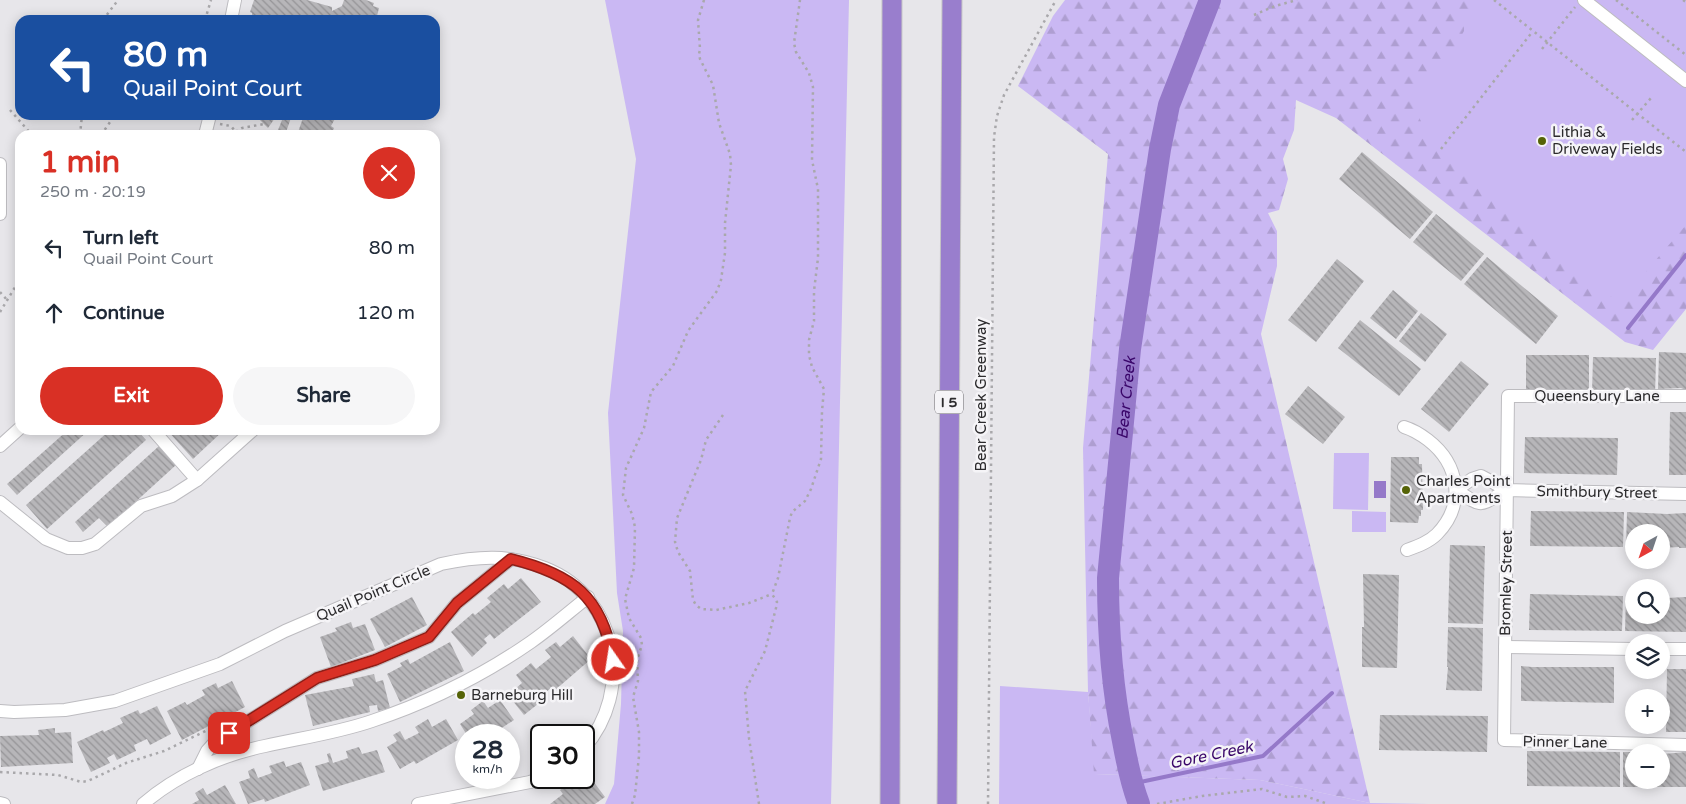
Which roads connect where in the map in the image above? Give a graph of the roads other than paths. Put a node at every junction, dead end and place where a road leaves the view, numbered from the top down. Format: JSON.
{"nodes":[{"id":1,"x":235,"y":0,"type":"edge"},
{"id":2,"x":892,"y":0,"type":"edge"},
{"id":3,"x":952,"y":0,"type":"edge"},
{"id":4,"x":1580,"y":3,"type":"edge"},
{"id":5,"x":232,"y":15,"type":"edge"},
{"id":6,"x":1686,"y":81,"type":"edge"},
{"id":7,"x":0,"y":164,"type":"edge"},
{"id":8,"x":0,"y":214,"type":"edge"},
{"id":9,"x":1508,"y":396,"type":"joint"},
{"id":10,"x":1686,"y":396,"type":"edge"},
{"id":11,"x":1404,"y":427,"type":"dead end"},
{"id":12,"x":15,"y":432,"type":"edge"},
{"id":13,"x":157,"y":435,"type":"edge"},
{"id":14,"x":247,"y":435,"type":"edge"},
{"id":15,"x":0,"y":446,"type":"edge"},
{"id":16,"x":197,"y":480,"type":"junction"},
{"id":17,"x":1456,"y":490,"type":"junction"},
{"id":18,"x":1507,"y":490,"type":"junction"},
{"id":19,"x":1686,"y":494,"type":"edge"},
{"id":20,"x":0,"y":502,"type":"edge"},
{"id":21,"x":1407,"y":550,"type":"dead end"},
{"id":22,"x":511,"y":559,"type":"junction"},
{"id":23,"x":588,"y":597,"type":"junction"},
{"id":24,"x":1505,"y":647,"type":"junction"},
{"id":25,"x":1625,"y":649,"type":"edge"},
{"id":26,"x":1670,"y":649,"type":"edge"},
{"id":27,"x":1686,"y":649,"type":"edge"},
{"id":28,"x":0,"y":711,"type":"edge"},
{"id":29,"x":595,"y":732,"type":"edge"},
{"id":30,"x":1504,"y":740,"type":"joint"},
{"id":31,"x":1686,"y":745,"type":"edge"},
{"id":32,"x":198,"y":769,"type":"junction"},
{"id":33,"x":530,"y":782,"type":"edge"},
{"id":34,"x":0,"y":803,"type":"edge"},
{"id":35,"x":4,"y":804,"type":"edge"},
{"id":36,"x":143,"y":804,"type":"edge"},
{"id":37,"x":418,"y":804,"type":"edge"},
{"id":38,"x":890,"y":804,"type":"edge"},
{"id":39,"x":948,"y":804,"type":"edge"}],
"edges":[{"from":1,"to":5,"type":"street"},
{"from":2,"to":38,"type":"highway"},
{"from":3,"to":39,"type":"highway","number":"I 5"},
{"from":4,"to":6,"type":"street"},
{"from":7,"to":8,"type":"street"},
{"from":9,"to":10,"type":"street","name":"Queensbury Lane"},
{"from":9,"to":18,"type":"street","name":"Bromley Street"},
{"from":11,"to":17,"type":"street"},
{"from":12,"to":15,"type":"street"},
{"from":13,"to":16,"type":"street"},
{"from":14,"to":16,"type":"street"},
{"from":16,"to":20,"type":"street"},
{"from":17,"to":18,"type":"street"},
{"from":17,"to":18,"type":"street"},
{"from":17,"to":21,"type":"street"},
{"from":18,"to":19,"type":"street","name":"Smithbury Street"},
{"from":18,"to":24,"type":"street","name":"Bromley Street"},
{"from":22,"to":23,"type":"street","name":"Quail Point Circle"},
{"from":22,"to":28,"type":"street","name":"Quail Point Circle"},
{"from":22,"to":32,"type":"street"},
{"from":23,"to":29,"type":"street","name":"Quail Point Circle"},
{"from":23,"to":32,"type":"street"},
{"from":24,"to":25,"type":"street"},
{"from":24,"to":30,"type":"street","name":"Bromley Street"},
{"from":26,"to":27,"type":"street"},
{"from":30,"to":31,"type":"street","name":"Pinner Lane"},
{"from":32,"to":36,"type":"street"},
{"from":33,"to":37,"type":"street"},
{"from":34,"to":35,"type":"street"}]}
